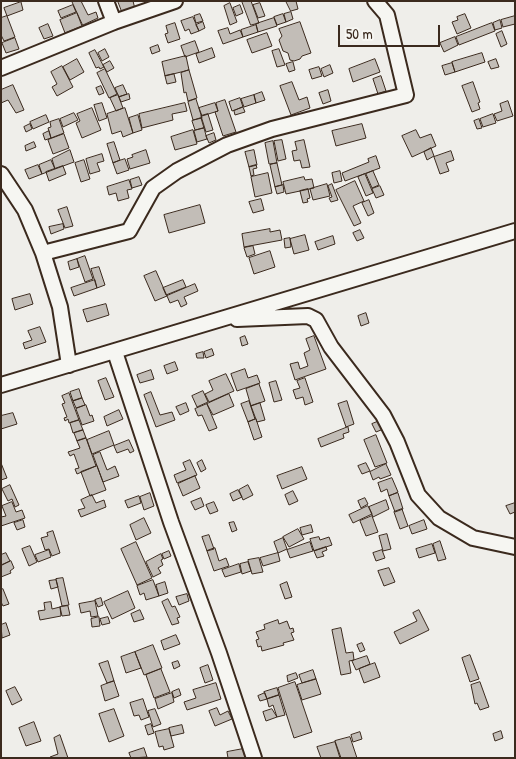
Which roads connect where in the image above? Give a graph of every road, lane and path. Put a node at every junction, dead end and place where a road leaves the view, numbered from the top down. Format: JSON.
{"nodes":[{"id":1,"x":106,"y":1,"type":"edge"},
{"id":2,"x":175,"y":1,"type":"edge"},
{"id":3,"x":375,"y":1,"type":"edge"},
{"id":4,"x":114,"y":22,"type":"junction"},
{"id":5,"x":1,"y":68,"type":"edge"},
{"id":6,"x":1,"y":174,"type":"edge"},
{"id":7,"x":515,"y":231,"type":"edge"},
{"id":8,"x":43,"y":253,"type":"junction"},
{"id":9,"x":221,"y":319,"type":"junction"},
{"id":10,"x":115,"y":352,"type":"junction"},
{"id":11,"x":69,"y":365,"type":"junction"},
{"id":12,"x":1,"y":385,"type":"edge"},
{"id":13,"x":515,"y":547,"type":"edge"},
{"id":14,"x":254,"y":758,"type":"edge"}],
"edges":[{"from":1,"to":4,"type":"street"},
{"from":2,"to":4,"type":"street"},
{"from":3,"to":8,"type":"street"},
{"from":4,"to":5,"type":"street"},
{"from":6,"to":8,"type":"street"},
{"from":7,"to":9,"type":"street"},
{"from":8,"to":11,"type":"street"},
{"from":9,"to":10,"type":"street"},
{"from":9,"to":13,"type":"street"},
{"from":10,"to":11,"type":"street"},
{"from":10,"to":14,"type":"street"},
{"from":11,"to":12,"type":"street"}]}
